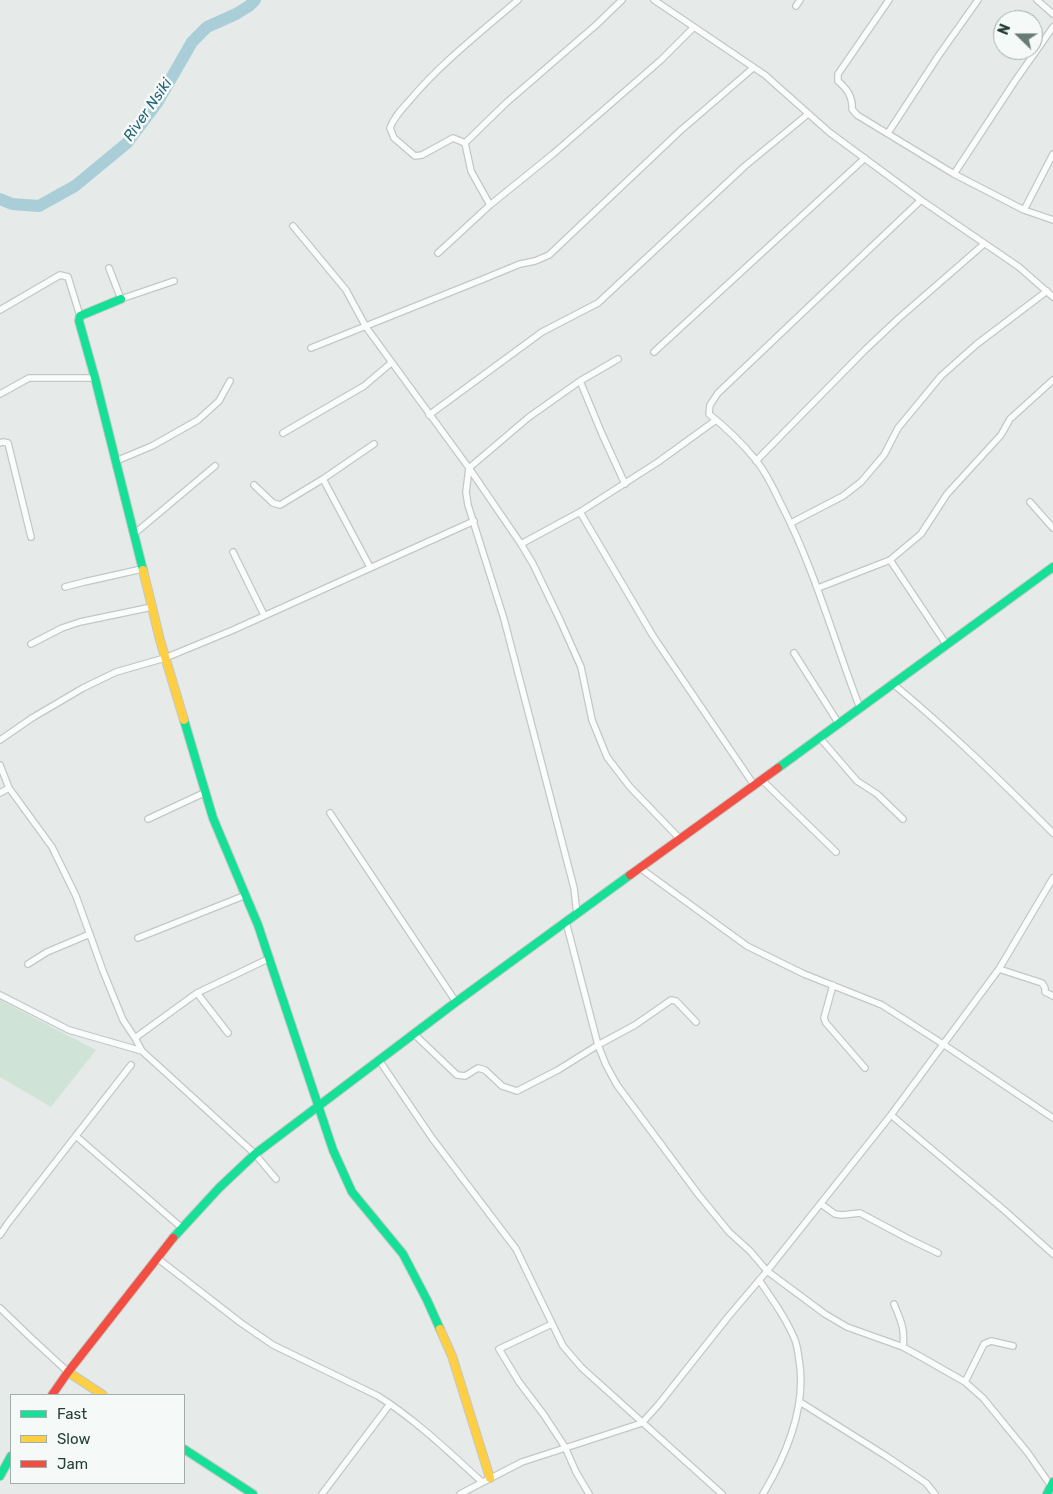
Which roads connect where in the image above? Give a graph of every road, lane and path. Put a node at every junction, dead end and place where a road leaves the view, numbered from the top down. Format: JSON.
{"nodes":[{"id":1,"x":518,"y":0,"type":"edge"},
{"id":2,"x":622,"y":0,"type":"edge"},
{"id":3,"x":654,"y":0,"type":"edge"},
{"id":4,"x":800,"y":0,"type":"edge"},
{"id":5,"x":889,"y":0,"type":"edge"},
{"id":6,"x":978,"y":0,"type":"edge"},
{"id":7,"x":1037,"y":0,"type":"edge"},
{"id":8,"x":796,"y":6,"type":"dead end"},
{"id":9,"x":1053,"y":14,"type":"edge"},
{"id":10,"x":694,"y":27,"type":"junction"},
{"id":11,"x":1053,"y":27,"type":"edge"},
{"id":12,"x":753,"y":68,"type":"junction"},
{"id":13,"x":808,"y":114,"type":"junction"},
{"id":14,"x":888,"y":134,"type":"junction"},
{"id":15,"x":465,"y":143,"type":"junction"},
{"id":16,"x":1053,"y":154,"type":"edge"},
{"id":17,"x":865,"y":158,"type":"junction"},
{"id":18,"x":954,"y":174,"type":"junction"},
{"id":19,"x":921,"y":200,"type":"junction"},
{"id":20,"x":490,"y":205,"type":"junction"},
{"id":21,"x":1024,"y":210,"type":"junction"},
{"id":22,"x":1053,"y":220,"type":"edge"},
{"id":23,"x":293,"y":226,"type":"dead end"},
{"id":24,"x":984,"y":244,"type":"junction"},
{"id":25,"x":438,"y":253,"type":"dead end"},
{"id":26,"x":109,"y":268,"type":"dead end"},
{"id":27,"x":174,"y":281,"type":"dead end"},
{"id":28,"x":1047,"y":291,"type":"junction"},
{"id":29,"x":1053,"y":298,"type":"edge"},
{"id":30,"x":121,"y":299,"type":"junction"},
{"id":31,"x":0,"y":310,"type":"edge"},
{"id":32,"x":80,"y":316,"type":"junction"},
{"id":33,"x":366,"y":327,"type":"junction"},
{"id":34,"x":311,"y":348,"type":"dead end"},
{"id":35,"x":654,"y":352,"type":"dead end"},
{"id":36,"x":618,"y":359,"type":"dead end"},
{"id":37,"x":391,"y":363,"type":"junction"},
{"id":38,"x":95,"y":378,"type":"junction"},
{"id":39,"x":1053,"y":380,"type":"edge"},
{"id":40,"x":230,"y":381,"type":"dead end"},
{"id":41,"x":580,"y":381,"type":"junction"},
{"id":42,"x":0,"y":394,"type":"edge"},
{"id":43,"x":429,"y":415,"type":"junction"},
{"id":44,"x":716,"y":420,"type":"junction"},
{"id":45,"x":283,"y":432,"type":"dead end"},
{"id":46,"x":0,"y":443,"type":"edge"},
{"id":47,"x":374,"y":444,"type":"dead end"},
{"id":48,"x":756,"y":460,"type":"junction"},
{"id":49,"x":116,"y":461,"type":"junction"},
{"id":50,"x":215,"y":466,"type":"dead end"},
{"id":51,"x":469,"y":468,"type":"junction"},
{"id":52,"x":323,"y":479,"type":"junction"},
{"id":53,"x":625,"y":484,"type":"junction"},
{"id":54,"x":254,"y":485,"type":"dead end"},
{"id":55,"x":1030,"y":502,"type":"dead end"},
{"id":56,"x":580,"y":512,"type":"junction"},
{"id":57,"x":474,"y":521,"type":"junction"},
{"id":58,"x":791,"y":523,"type":"junction"},
{"id":59,"x":1053,"y":528,"type":"edge"},
{"id":60,"x":134,"y":534,"type":"junction"},
{"id":61,"x":31,"y":537,"type":"dead end"},
{"id":62,"x":521,"y":544,"type":"junction"},
{"id":63,"x":233,"y":552,"type":"dead end"},
{"id":64,"x":890,"y":560,"type":"junction"},
{"id":65,"x":370,"y":567,"type":"junction"},
{"id":66,"x":1053,"y":567,"type":"edge"},
{"id":67,"x":142,"y":569,"type":"junction"},
{"id":68,"x":65,"y":587,"type":"dead end"},
{"id":69,"x":818,"y":588,"type":"junction"},
{"id":70,"x":152,"y":607,"type":"junction"},
{"id":71,"x":264,"y":615,"type":"junction"},
{"id":72,"x":31,"y":644,"type":"dead end"},
{"id":73,"x":946,"y":644,"type":"junction"},
{"id":74,"x":794,"y":653,"type":"dead end"},
{"id":75,"x":165,"y":658,"type":"junction"},
{"id":76,"x":892,"y":684,"type":"junction"},
{"id":77,"x":860,"y":708,"type":"junction"},
{"id":78,"x":839,"y":724,"type":"junction"},
{"id":79,"x":820,"y":738,"type":"junction"},
{"id":80,"x":0,"y":740,"type":"edge"},
{"id":81,"x":0,"y":765,"type":"edge"},
{"id":82,"x":762,"y":780,"type":"junction"},
{"id":83,"x":754,"y":785,"type":"junction"},
{"id":84,"x":10,"y":788,"type":"junction"},
{"id":85,"x":206,"y":792,"type":"junction"},
{"id":86,"x":0,"y":793,"type":"edge"},
{"id":87,"x":330,"y":813,"type":"dead end"},
{"id":88,"x":148,"y":818,"type":"dead end"},
{"id":89,"x":902,"y":820,"type":"dead end"},
{"id":90,"x":1053,"y":834,"type":"edge"},
{"id":91,"x":680,"y":839,"type":"junction"},
{"id":92,"x":836,"y":852,"type":"dead end"},
{"id":93,"x":640,"y":868,"type":"junction"},
{"id":94,"x":1053,"y":878,"type":"edge"},
{"id":95,"x":246,"y":896,"type":"junction"},
{"id":96,"x":577,"y":914,"type":"junction"},
{"id":97,"x":566,"y":922,"type":"junction"},
{"id":98,"x":90,"y":934,"type":"junction"},
{"id":99,"x":138,"y":938,"type":"dead end"},
{"id":100,"x":270,"y":958,"type":"junction"},
{"id":101,"x":28,"y":964,"type":"dead end"},
{"id":102,"x":998,"y":969,"type":"junction"},
{"id":103,"x":833,"y":985,"type":"junction"},
{"id":104,"x":197,"y":993,"type":"junction"},
{"id":105,"x":0,"y":994,"type":"edge"},
{"id":106,"x":1053,"y":996,"type":"edge"},
{"id":107,"x":456,"y":1002,"type":"junction"},
{"id":108,"x":696,"y":1022,"type":"dead end"},
{"id":109,"x":228,"y":1033,"type":"dead end"},
{"id":110,"x":414,"y":1034,"type":"junction"},
{"id":111,"x":136,"y":1038,"type":"junction"},
{"id":112,"x":943,"y":1044,"type":"junction"},
{"id":113,"x":598,"y":1045,"type":"junction"},
{"id":114,"x":142,"y":1051,"type":"junction"},
{"id":115,"x":379,"y":1060,"type":"junction"},
{"id":116,"x":131,"y":1065,"type":"dead end"},
{"id":117,"x":865,"y":1068,"type":"dead end"},
{"id":118,"x":317,"y":1106,"type":"junction"},
{"id":119,"x":891,"y":1115,"type":"junction"},
{"id":120,"x":1053,"y":1118,"type":"edge"},
{"id":121,"x":76,"y":1136,"type":"junction"},
{"id":122,"x":255,"y":1154,"type":"junction"},
{"id":123,"x":276,"y":1179,"type":"dead end"},
{"id":124,"x":820,"y":1204,"type":"junction"},
{"id":125,"x":182,"y":1228,"type":"junction"},
{"id":126,"x":0,"y":1235,"type":"edge"},
{"id":127,"x":938,"y":1253,"type":"dead end"},
{"id":128,"x":1053,"y":1254,"type":"edge"},
{"id":129,"x":157,"y":1258,"type":"junction"},
{"id":130,"x":767,"y":1271,"type":"junction"},
{"id":131,"x":759,"y":1280,"type":"junction"},
{"id":132,"x":894,"y":1304,"type":"dead end"},
{"id":133,"x":0,"y":1308,"type":"edge"},
{"id":134,"x":552,"y":1324,"type":"junction"},
{"id":135,"x":1012,"y":1346,"type":"dead end"},
{"id":136,"x":902,"y":1348,"type":"junction"},
{"id":137,"x":68,"y":1372,"type":"junction"},
{"id":138,"x":965,"y":1382,"type":"junction"},
{"id":139,"x":53,"y":1394,"type":"edge"},
{"id":140,"x":101,"y":1394,"type":"edge"},
{"id":141,"x":800,"y":1402,"type":"junction"},
{"id":142,"x":390,"y":1404,"type":"junction"},
{"id":143,"x":642,"y":1423,"type":"junction"},
{"id":144,"x":566,"y":1447,"type":"junction"},
{"id":145,"x":185,"y":1450,"type":"edge"},
{"id":146,"x":10,"y":1458,"type":"edge"},
{"id":147,"x":0,"y":1476,"type":"edge"},
{"id":148,"x":490,"y":1478,"type":"junction"},
{"id":149,"x":482,"y":1482,"type":"junction"},
{"id":150,"x":1052,"y":1484,"type":"edge"},
{"id":151,"x":253,"y":1494,"type":"edge"},
{"id":152,"x":322,"y":1494,"type":"edge"},
{"id":153,"x":460,"y":1494,"type":"edge"},
{"id":154,"x":589,"y":1494,"type":"edge"},
{"id":155,"x":722,"y":1494,"type":"edge"},
{"id":156,"x":763,"y":1494,"type":"edge"},
{"id":157,"x":935,"y":1494,"type":"edge"},
{"id":158,"x":1047,"y":1494,"type":"edge"}],
"edges":[{"from":1,"to":15,"type":"street"},
{"from":2,"to":15,"type":"street"},
{"from":3,"to":10,"type":"street"},
{"from":4,"to":8,"type":"street"},
{"from":5,"to":14,"type":"street"},
{"from":6,"to":14,"type":"street"},
{"from":7,"to":9,"type":"street"},
{"from":10,"to":12,"type":"street"},
{"from":10,"to":20,"type":"street"},
{"from":11,"to":18,"type":"street"},
{"from":12,"to":13,"type":"street"},
{"from":12,"to":33,"type":"street"},
{"from":13,"to":17,"type":"street"},
{"from":13,"to":43,"type":"street"},
{"from":14,"to":18,"type":"street"},
{"from":15,"to":20,"type":"street"},
{"from":16,"to":21,"type":"street"},
{"from":17,"to":19,"type":"street"},
{"from":17,"to":35,"type":"street"},
{"from":18,"to":21,"type":"street"},
{"from":19,"to":24,"type":"street"},
{"from":19,"to":44,"type":"street"},
{"from":20,"to":25,"type":"street"},
{"from":21,"to":22,"type":"street"},
{"from":23,"to":33,"type":"street"},
{"from":24,"to":28,"type":"street"},
{"from":24,"to":48,"type":"street"},
{"from":26,"to":30,"type":"street"},
{"from":27,"to":30,"type":"street"},
{"from":28,"to":29,"type":"street"},
{"from":28,"to":58,"type":"street"},
{"from":30,"to":32,"type":"street"},
{"from":31,"to":32,"type":"street"},
{"from":32,"to":38,"type":"street"},
{"from":33,"to":34,"type":"street"},
{"from":33,"to":37,"type":"street"},
{"from":36,"to":41,"type":"street"},
{"from":37,"to":43,"type":"street"},
{"from":37,"to":45,"type":"street"},
{"from":38,"to":42,"type":"street"},
{"from":38,"to":49,"type":"street"},
{"from":39,"to":64,"type":"street"},
{"from":40,"to":49,"type":"street"},
{"from":41,"to":51,"type":"street"},
{"from":41,"to":53,"type":"street"},
{"from":43,"to":51,"type":"street"},
{"from":44,"to":48,"type":"street"},
{"from":44,"to":53,"type":"street"},
{"from":46,"to":61,"type":"street"},
{"from":47,"to":52,"type":"street"},
{"from":48,"to":58,"type":"street"},
{"from":49,"to":60,"type":"street"},
{"from":50,"to":60,"type":"street"},
{"from":51,"to":57,"type":"street"},
{"from":51,"to":62,"type":"street"},
{"from":52,"to":54,"type":"street"},
{"from":52,"to":65,"type":"street"},
{"from":53,"to":56,"type":"street"},
{"from":55,"to":59,"type":"street"},
{"from":56,"to":62,"type":"street"},
{"from":56,"to":83,"type":"street"},
{"from":57,"to":65,"type":"street"},
{"from":57,"to":96,"type":"street"},
{"from":58,"to":69,"type":"street"},
{"from":60,"to":67,"type":"street"},
{"from":62,"to":91,"type":"street"},
{"from":63,"to":71,"type":"street"},
{"from":64,"to":69,"type":"street"},
{"from":64,"to":73,"type":"street"},
{"from":65,"to":71,"type":"street"},
{"from":66,"to":73,"type":"street"},
{"from":67,"to":68,"type":"street"},
{"from":67,"to":70,"type":"street"},
{"from":69,"to":77,"type":"street"},
{"from":70,"to":72,"type":"street"},
{"from":70,"to":75,"type":"street"},
{"from":71,"to":75,"type":"street"},
{"from":73,"to":76,"type":"street"},
{"from":74,"to":78,"type":"street"},
{"from":75,"to":80,"type":"street"},
{"from":75,"to":85,"type":"street"},
{"from":76,"to":77,"type":"street"},
{"from":76,"to":90,"type":"street"},
{"from":77,"to":78,"type":"street"},
{"from":78,"to":79,"type":"street"},
{"from":79,"to":82,"type":"street"},
{"from":79,"to":89,"type":"street"},
{"from":81,"to":84,"type":"street"},
{"from":82,"to":83,"type":"street"},
{"from":82,"to":92,"type":"street"},
{"from":83,"to":91,"type":"street"},
{"from":84,"to":86,"type":"street"},
{"from":84,"to":98,"type":"street"},
{"from":85,"to":88,"type":"street"},
{"from":85,"to":95,"type":"street"},
{"from":87,"to":107,"type":"street"},
{"from":91,"to":93,"type":"street"},
{"from":93,"to":96,"type":"street"},
{"from":93,"to":103,"type":"street"},
{"from":94,"to":102,"type":"street"},
{"from":95,"to":99,"type":"street"},
{"from":95,"to":100,"type":"street"},
{"from":96,"to":97,"type":"street"},
{"from":97,"to":107,"type":"street"},
{"from":97,"to":113,"type":"street"},
{"from":98,"to":101,"type":"street"},
{"from":98,"to":111,"type":"street"},
{"from":100,"to":104,"type":"street"},
{"from":100,"to":118,"type":"street"},
{"from":102,"to":106,"type":"street"},
{"from":102,"to":112,"type":"street"},
{"from":103,"to":112,"type":"street"},
{"from":103,"to":117,"type":"street"},
{"from":104,"to":109,"type":"street"},
{"from":104,"to":111,"type":"street"},
{"from":105,"to":114,"type":"street"},
{"from":107,"to":110,"type":"street"},
{"from":108,"to":113,"type":"street"},
{"from":110,"to":113,"type":"street"},
{"from":110,"to":115,"type":"street"},
{"from":111,"to":114,"type":"street"},
{"from":112,"to":119,"type":"street"},
{"from":112,"to":120,"type":"street"},
{"from":113,"to":130,"type":"street"},
{"from":114,"to":122,"type":"street"},
{"from":115,"to":118,"type":"street"},
{"from":115,"to":134,"type":"street"},
{"from":116,"to":121,"type":"street"},
{"from":118,"to":122,"type":"street"},
{"from":118,"to":148,"type":"street"},
{"from":119,"to":124,"type":"street"},
{"from":119,"to":128,"type":"street"},
{"from":121,"to":125,"type":"street"},
{"from":121,"to":126,"type":"street"},
{"from":122,"to":123,"type":"street"},
{"from":122,"to":125,"type":"street"},
{"from":124,"to":127,"type":"street"},
{"from":124,"to":130,"type":"street"},
{"from":125,"to":129,"type":"street"},
{"from":129,"to":137,"type":"street"},
{"from":129,"to":142,"type":"street"},
{"from":130,"to":131,"type":"street"},
{"from":130,"to":136,"type":"street"},
{"from":131,"to":141,"type":"street"},
{"from":131,"to":143,"type":"street"},
{"from":132,"to":136,"type":"street"},
{"from":133,"to":137,"type":"street"},
{"from":134,"to":143,"type":"street"},
{"from":134,"to":144,"type":"street"},
{"from":135,"to":138,"type":"street"},
{"from":136,"to":138,"type":"street"},
{"from":137,"to":139,"type":"street"},
{"from":137,"to":140,"type":"street"},
{"from":138,"to":150,"type":"street"},
{"from":141,"to":156,"type":"street"},
{"from":141,"to":157,"type":"street"},
{"from":142,"to":149,"type":"street"},
{"from":142,"to":152,"type":"street"},
{"from":143,"to":144,"type":"street"},
{"from":143,"to":155,"type":"street"},
{"from":144,"to":148,"type":"street"},
{"from":144,"to":154,"type":"street"},
{"from":145,"to":151,"type":"street"},
{"from":146,"to":147,"type":"street"},
{"from":148,"to":149,"type":"street"},
{"from":149,"to":153,"type":"street"},
{"from":150,"to":158,"type":"street"}]}
